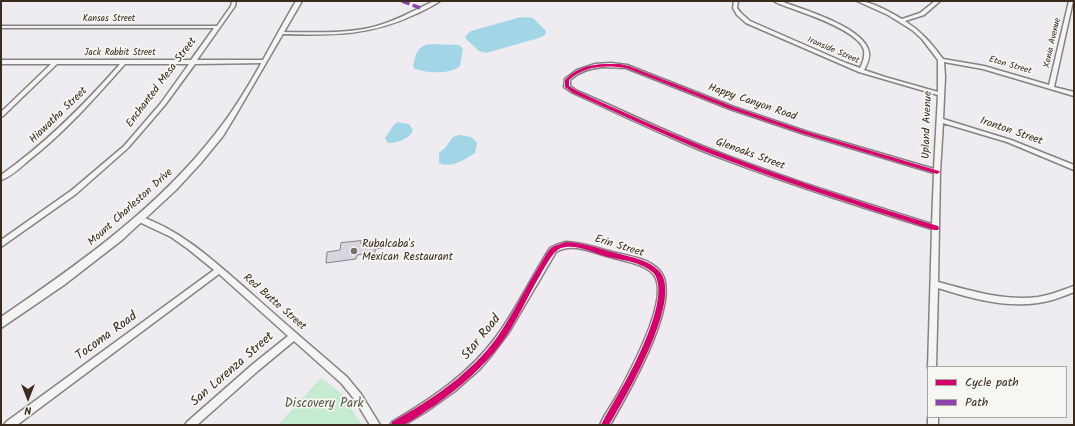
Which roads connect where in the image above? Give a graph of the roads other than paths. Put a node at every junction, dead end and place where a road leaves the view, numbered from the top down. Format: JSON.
{"nodes":[{"id":1,"x":234,"y":1,"type":"edge"},
{"id":2,"x":299,"y":1,"type":"edge"},
{"id":3,"x":438,"y":1,"type":"edge"},
{"id":4,"x":736,"y":1,"type":"edge"},
{"id":5,"x":776,"y":1,"type":"edge"},
{"id":6,"x":859,"y":1,"type":"edge"},
{"id":7,"x":938,"y":1,"type":"edge"},
{"id":8,"x":1070,"y":1,"type":"edge"},
{"id":9,"x":902,"y":21,"type":"junction"},
{"id":10,"x":1,"y":27,"type":"edge"},
{"id":11,"x":218,"y":28,"type":"junction"},
{"id":12,"x":280,"y":33,"type":"junction"},
{"id":13,"x":941,"y":60,"type":"junction"},
{"id":14,"x":1,"y":62,"type":"edge"},
{"id":15,"x":56,"y":62,"type":"junction"},
{"id":16,"x":124,"y":62,"type":"junction"},
{"id":17,"x":192,"y":62,"type":"junction"},
{"id":18,"x":263,"y":62,"type":"junction"},
{"id":19,"x":861,"y":71,"type":"junction"},
{"id":20,"x":566,"y":83,"type":"joint"},
{"id":21,"x":1051,"y":88,"type":"junction"},
{"id":22,"x":941,"y":94,"type":"junction"},
{"id":23,"x":1074,"y":94,"type":"edge"},
{"id":24,"x":1,"y":115,"type":"edge"},
{"id":25,"x":939,"y":120,"type":"junction"},
{"id":26,"x":1074,"y":168,"type":"edge"},
{"id":27,"x":937,"y":172,"type":"junction"},
{"id":28,"x":1,"y":178,"type":"edge"},
{"id":29,"x":139,"y":219,"type":"junction"},
{"id":30,"x":936,"y":228,"type":"junction"},
{"id":31,"x":1,"y":244,"type":"edge"},
{"id":32,"x":564,"y":244,"type":"joint"},
{"id":33,"x":220,"y":270,"type":"junction"},
{"id":34,"x":935,"y":284,"type":"junction"},
{"id":35,"x":1074,"y":289,"type":"edge"},
{"id":36,"x":1,"y":323,"type":"edge"},
{"id":37,"x":294,"y":336,"type":"junction"},
{"id":38,"x":932,"y":366,"type":"edge"},
{"id":39,"x":9,"y":425,"type":"edge"},
{"id":40,"x":190,"y":425,"type":"edge"},
{"id":41,"x":376,"y":425,"type":"edge"},
{"id":42,"x":395,"y":425,"type":"edge"},
{"id":43,"x":605,"y":425,"type":"edge"}],
"edges":[{"from":1,"to":11,"type":"street","name":"Enchanted Mesa Street"},
{"from":2,"to":12,"type":"street","name":"Mount Charleston Drive"},
{"from":3,"to":12,"type":"street"},
{"from":4,"to":19,"type":"street","name":"Ironside Street"},
{"from":5,"to":19,"type":"street"},
{"from":6,"to":9,"type":"street"},
{"from":7,"to":9,"type":"street"},
{"from":8,"to":21,"type":"street","name":"Xenia Avenue"},
{"from":9,"to":13,"type":"street"},
{"from":10,"to":11,"type":"street","name":"Kansas Street"},
{"from":11,"to":17,"type":"street","name":"Enchanted Mesa Street"},
{"from":12,"to":18,"type":"street","name":"Mount Charleston Drive"},
{"from":13,"to":21,"type":"street","name":"Eton Street"},
{"from":13,"to":22,"type":"street","name":"Upland Avenue"},
{"from":14,"to":15,"type":"street","name":"Jack Rabbit Street"},
{"from":15,"to":16,"type":"street","name":"Jack Rabbit Street"},
{"from":15,"to":24,"type":"street"},
{"from":16,"to":17,"type":"street","name":"Jack Rabbit Street"},
{"from":16,"to":28,"type":"street","name":"Hiawatha Street"},
{"from":17,"to":18,"type":"street","name":"Jack Rabbit Street"},
{"from":17,"to":31,"type":"street","name":"Enchanted Mesa Street"},
{"from":18,"to":29,"type":"street","name":"Mount Charleston Drive"},
{"from":19,"to":22,"type":"street","name":"Ironside Street"},
{"from":20,"to":27,"type":"street","name":"Happy Canyon Road"},
{"from":20,"to":30,"type":"street","name":"Glenoaks Street"},
{"from":21,"to":23,"type":"street","name":"Eton Street"},
{"from":22,"to":25,"type":"street","name":"Upland Avenue"},
{"from":25,"to":26,"type":"street","name":"Ironton Street"},
{"from":25,"to":27,"type":"street","name":"Upland Avenue"},
{"from":27,"to":30,"type":"street","name":"Upland Avenue"},
{"from":29,"to":33,"type":"street","name":"Red Butte Street"},
{"from":29,"to":36,"type":"street","name":"Mount Charleston Drive"},
{"from":30,"to":34,"type":"street","name":"Upland Avenue"},
{"from":32,"to":42,"type":"street","name":"Star Road"},
{"from":32,"to":43,"type":"street","name":"Erin Street"},
{"from":33,"to":37,"type":"street","name":"Red Butte Street"},
{"from":33,"to":39,"type":"street","name":"Tocoma Road"},
{"from":34,"to":35,"type":"street"},
{"from":34,"to":38,"type":"street","name":"Upland Avenue"},
{"from":37,"to":40,"type":"street","name":"San Lorenza Street"},
{"from":37,"to":41,"type":"street","name":"Red Butte Street"}]}
